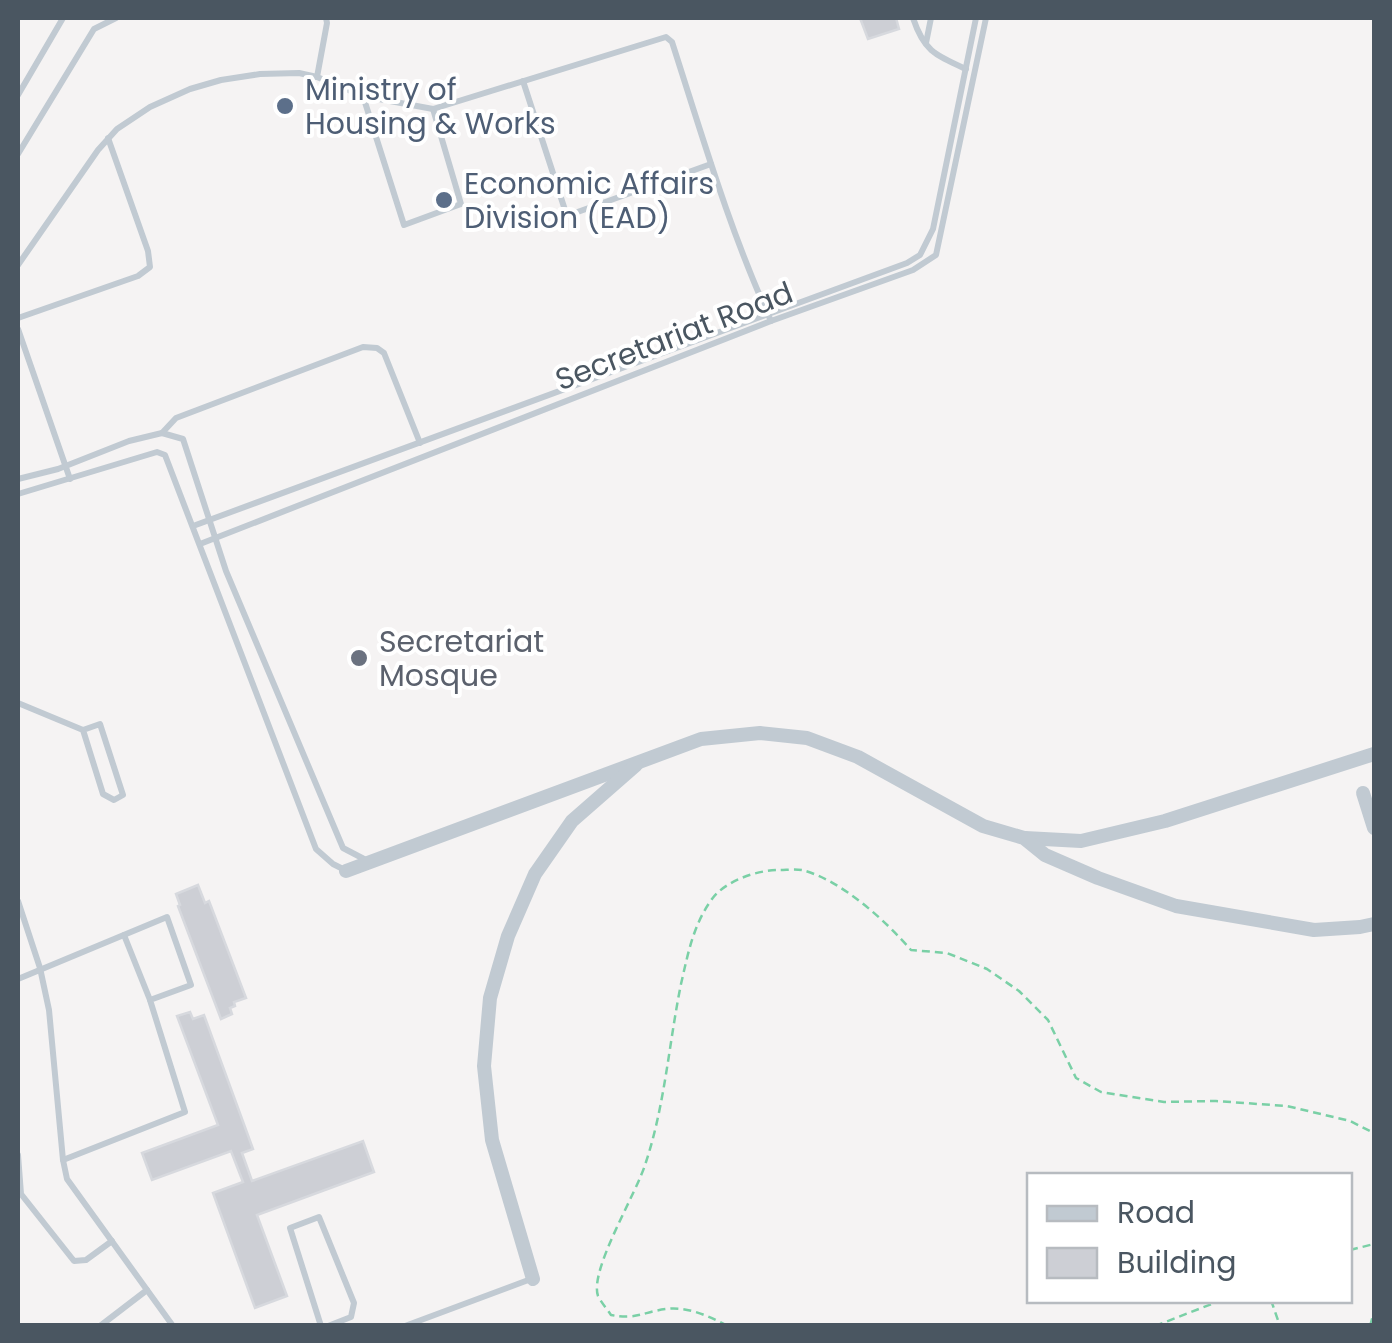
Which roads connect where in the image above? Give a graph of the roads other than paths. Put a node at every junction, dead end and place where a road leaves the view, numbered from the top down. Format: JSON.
{"nodes":[{"id":1,"x":62,"y":18,"type":"edge"},
{"id":2,"x":116,"y":18,"type":"edge"},
{"id":3,"x":326,"y":18,"type":"edge"},
{"id":4,"x":914,"y":18,"type":"edge"},
{"id":5,"x":931,"y":18,"type":"edge"},
{"id":6,"x":976,"y":18,"type":"edge"},
{"id":7,"x":986,"y":18,"type":"edge"},
{"id":8,"x":926,"y":44,"type":"junction"},
{"id":9,"x":966,"y":68,"type":"junction"},
{"id":10,"x":317,"y":77,"type":"junction"},
{"id":11,"x":523,"y":82,"type":"junction"},
{"id":12,"x":18,"y":96,"type":"edge"},
{"id":13,"x":363,"y":96,"type":"junction"},
{"id":14,"x":433,"y":109,"type":"junction"},
{"id":15,"x":108,"y":138,"type":"junction"},
{"id":16,"x":18,"y":154,"type":"edge"},
{"id":17,"x":711,"y":164,"type":"junction"},
{"id":18,"x":18,"y":265,"type":"edge"},
{"id":19,"x":18,"y":318,"type":"edge"},
{"id":20,"x":770,"y":318,"type":"junction"},
{"id":21,"x":18,"y":329,"type":"edge"},
{"id":22,"x":162,"y":433,"type":"junction"},
{"id":23,"x":420,"y":443,"type":"junction"},
{"id":24,"x":64,"y":466,"type":"junction"},
{"id":25,"x":18,"y":478,"type":"edge"},
{"id":26,"x":70,"y":478,"type":"junction"},
{"id":27,"x":18,"y":494,"type":"edge"},
{"id":28,"x":208,"y":521,"type":"junction"},
{"id":29,"x":194,"y":526,"type":"junction"},
{"id":30,"x":215,"y":539,"type":"junction"},
{"id":31,"x":200,"y":544,"type":"junction"},
{"id":32,"x":18,"y":703,"type":"edge"},
{"id":33,"x":83,"y":730,"type":"junction"},
{"id":34,"x":1374,"y":754,"type":"edge"},
{"id":35,"x":642,"y":760,"type":"junction"},
{"id":36,"x":1363,"y":793,"type":"dead end"},
{"id":37,"x":1374,"y":828,"type":"edge"},
{"id":38,"x":1024,"y":838,"type":"junction"},
{"id":39,"x":371,"y":862,"type":"junction"},
{"id":40,"x":346,"y":870,"type":"joint"},
{"id":41,"x":18,"y":901,"type":"edge"},
{"id":42,"x":1374,"y":924,"type":"edge"},
{"id":43,"x":124,"y":935,"type":"junction"},
{"id":44,"x":40,"y":968,"type":"junction"},
{"id":45,"x":18,"y":979,"type":"edge"},
{"id":46,"x":150,"y":1000,"type":"junction"},
{"id":47,"x":18,"y":1155,"type":"edge"},
{"id":48,"x":63,"y":1160,"type":"junction"},
{"id":49,"x":112,"y":1241,"type":"junction"},
{"id":50,"x":533,"y":1278,"type":"joint"},
{"id":51,"x":147,"y":1290,"type":"junction"},
{"id":52,"x":100,"y":1326,"type":"edge"},
{"id":53,"x":173,"y":1326,"type":"edge"},
{"id":54,"x":320,"y":1326,"type":"edge"},
{"id":55,"x":328,"y":1326,"type":"edge"},
{"id":56,"x":406,"y":1326,"type":"edge"}],
"edges":[{"from":1,"to":12,"type":"lane"},
{"from":2,"to":16,"type":"lane"},
{"from":3,"to":10,"type":"lane"},
{"from":4,"to":8,"type":"lane"},
{"from":5,"to":8,"type":"lane"},
{"from":6,"to":9,"type":"lane","name":"Secretariat Road"},
{"from":7,"to":20,"type":"lane","name":"Secretariat Road"},
{"from":8,"to":9,"type":"lane"},
{"from":9,"to":20,"type":"lane","name":"Secretariat Road"},
{"from":10,"to":13,"type":"lane"},
{"from":10,"to":15,"type":"lane"},
{"from":11,"to":14,"type":"lane"},
{"from":11,"to":17,"type":"lane"},
{"from":11,"to":17,"type":"lane"},
{"from":13,"to":14,"type":"lane"},
{"from":13,"to":14,"type":"lane"},
{"from":15,"to":18,"type":"lane"},
{"from":15,"to":19,"type":"lane"},
{"from":17,"to":20,"type":"lane"},
{"from":20,"to":23,"type":"lane","name":"Secretariat Road"},
{"from":20,"to":30,"type":"lane","name":"Secretariat Road"},
{"from":21,"to":24,"type":"lane"},
{"from":22,"to":23,"type":"lane"},
{"from":22,"to":24,"type":"lane"},
{"from":22,"to":28,"type":"lane"},
{"from":23,"to":28,"type":"lane","name":"Secretariat Road"},
{"from":24,"to":25,"type":"lane"},
{"from":24,"to":26,"type":"lane"},
{"from":26,"to":27,"type":"lane"},
{"from":26,"to":29,"type":"lane"},
{"from":28,"to":29,"type":"lane","name":"Secretariat Road"},
{"from":28,"to":30,"type":"lane"},
{"from":29,"to":31,"type":"lane"},
{"from":30,"to":31,"type":"lane","name":"Secretariat Road"},
{"from":30,"to":39,"type":"lane"},
{"from":31,"to":40,"type":"lane"},
{"from":32,"to":33,"type":"lane"},
{"from":33,"to":33,"type":"lane"},
{"from":34,"to":38,"type":"street"},
{"from":35,"to":38,"type":"street"},
{"from":35,"to":39,"type":"street"},
{"from":35,"to":50,"type":"street"},
{"from":36,"to":37,"type":"street"},
{"from":38,"to":42,"type":"street"},
{"from":39,"to":40,"type":"street"},
{"from":41,"to":44,"type":"lane"},
{"from":43,"to":44,"type":"lane"},
{"from":43,"to":46,"type":"lane"},
{"from":43,"to":46,"type":"lane"},
{"from":44,"to":45,"type":"lane"},
{"from":44,"to":48,"type":"lane"},
{"from":46,"to":48,"type":"lane"},
{"from":47,"to":49,"type":"lane"},
{"from":48,"to":49,"type":"lane"},
{"from":49,"to":51,"type":"lane"},
{"from":50,"to":56,"type":"lane"},
{"from":51,"to":52,"type":"lane"},
{"from":51,"to":53,"type":"lane"},
{"from":54,"to":55,"type":"lane"}]}
